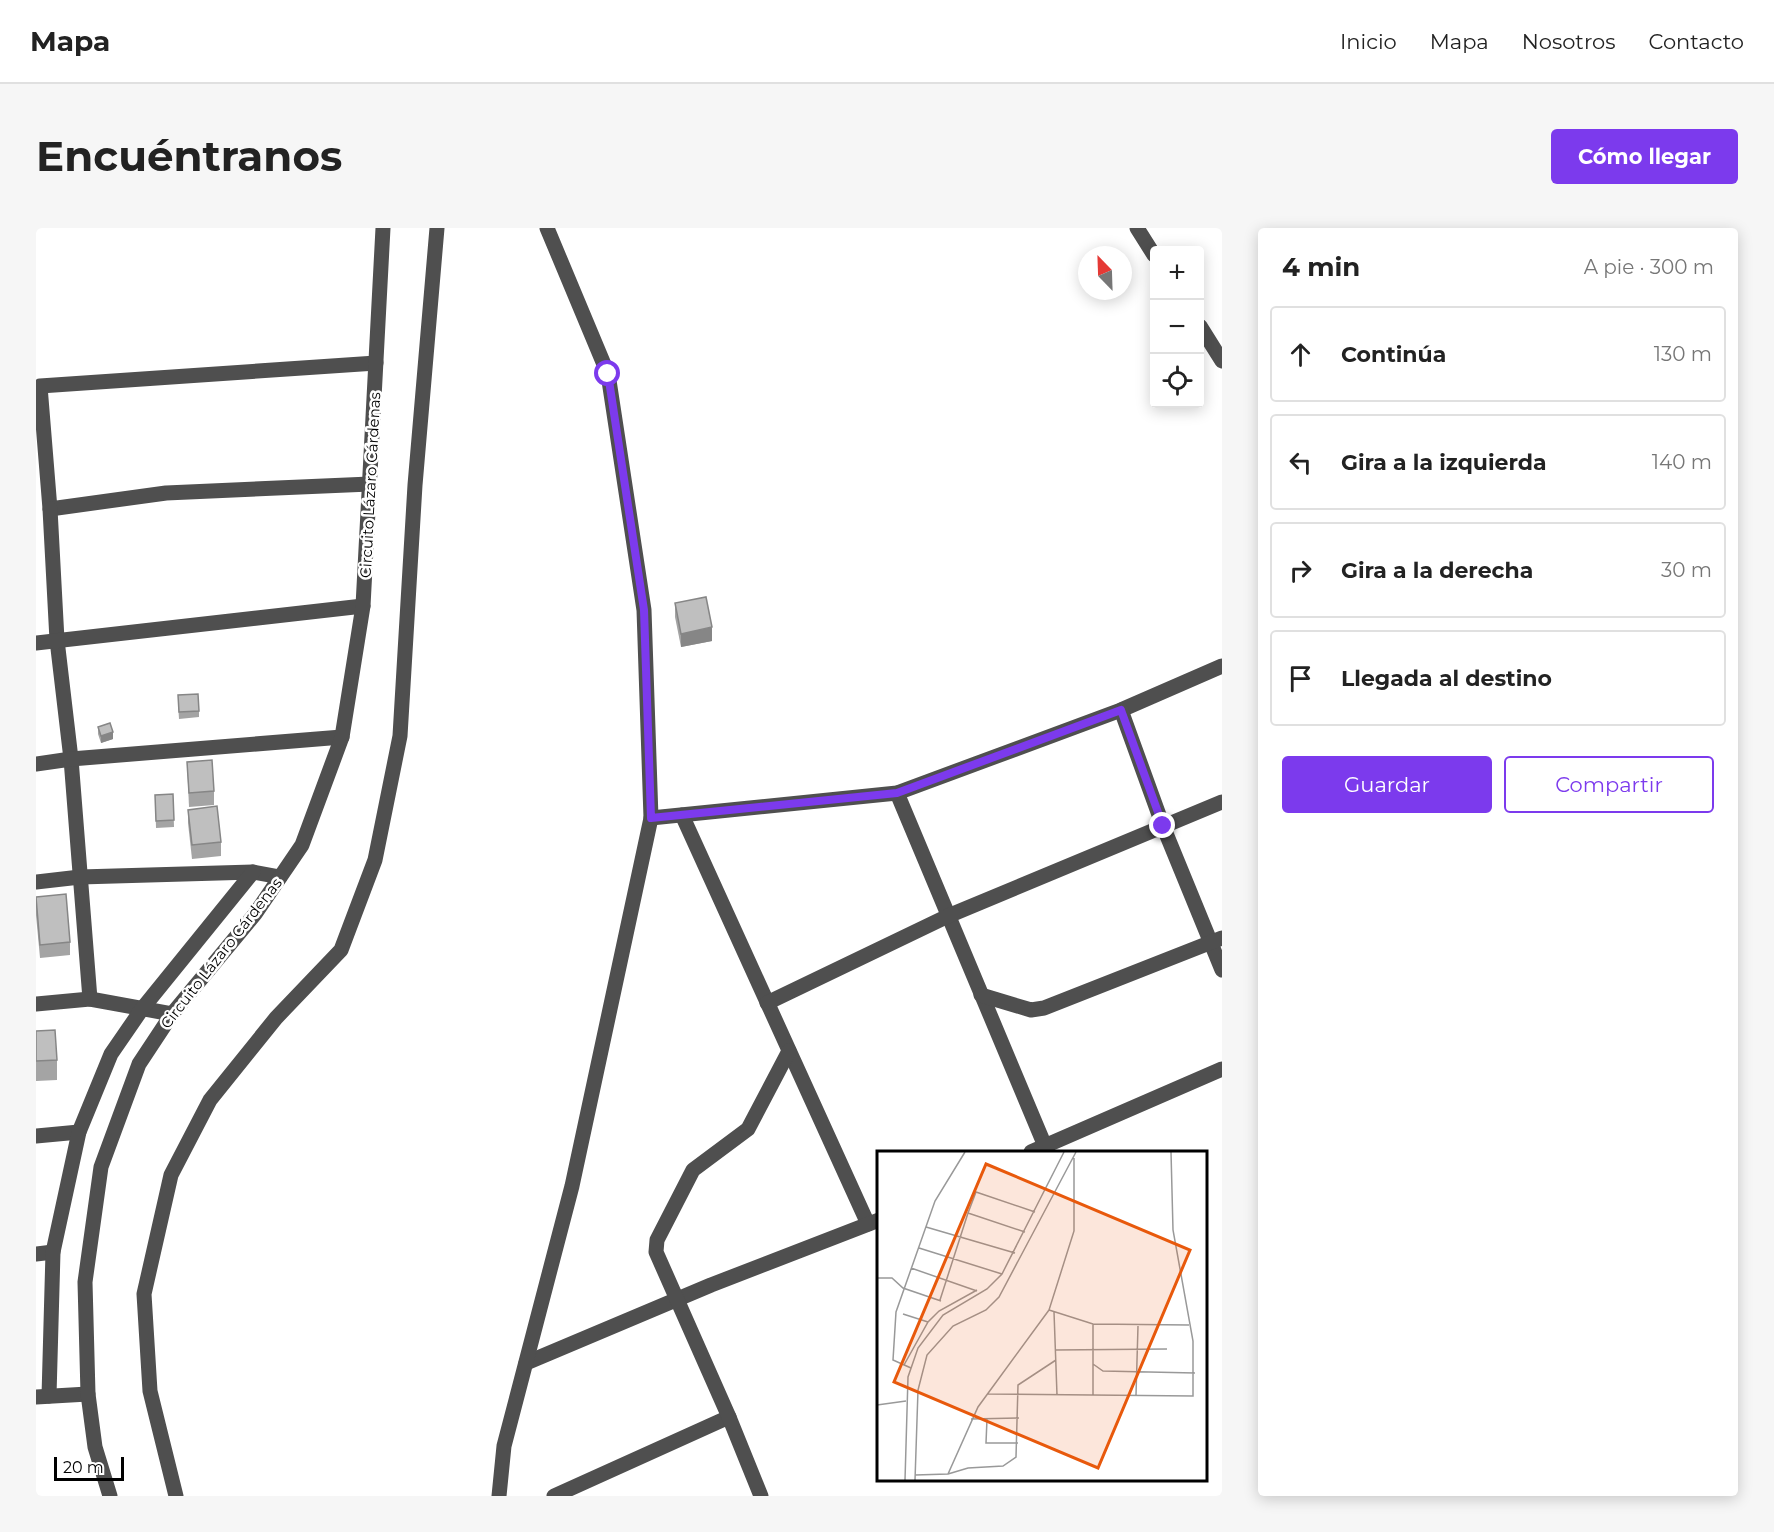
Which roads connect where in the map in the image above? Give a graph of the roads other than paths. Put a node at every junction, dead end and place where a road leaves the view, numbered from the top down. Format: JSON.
{"nodes":[{"id":1,"x":384,"y":228,"type":"edge"},
{"id":2,"x":437,"y":228,"type":"edge"},
{"id":3,"x":547,"y":228,"type":"edge"},
{"id":4,"x":1137,"y":228,"type":"edge"},
{"id":5,"x":1150,"y":248,"type":"edge"},
{"id":6,"x":1204,"y":332,"type":"edge"},
{"id":7,"x":1222,"y":361,"type":"edge"},
{"id":8,"x":376,"y":363,"type":"junction"},
{"id":9,"x":370,"y":484,"type":"junction"},
{"id":10,"x":50,"y":508,"type":"junction"},
{"id":11,"x":363,"y":606,"type":"junction"},
{"id":12,"x":57,"y":640,"type":"junction"},
{"id":13,"x":36,"y":643,"type":"edge"},
{"id":14,"x":1222,"y":666,"type":"edge"},
{"id":15,"x":1121,"y":710,"type":"junction"},
{"id":16,"x":342,"y":737,"type":"junction"},
{"id":17,"x":71,"y":759,"type":"junction"},
{"id":18,"x":36,"y":764,"type":"edge"},
{"id":19,"x":897,"y":793,"type":"junction"},
{"id":20,"x":1222,"y":802,"type":"edge"},
{"id":21,"x":682,"y":815,"type":"junction"},
{"id":22,"x":651,"y":818,"type":"junction"},
{"id":23,"x":1163,"y":826,"type":"junction"},
{"id":24,"x":253,"y":872,"type":"junction"},
{"id":25,"x":80,"y":877,"type":"junction"},
{"id":26,"x":280,"y":877,"type":"junction"},
{"id":27,"x":36,"y":882,"type":"edge"},
{"id":28,"x":948,"y":916,"type":"junction"},
{"id":29,"x":1216,"y":940,"type":"edge"},
{"id":30,"x":1222,"y":970,"type":"edge"},
{"id":31,"x":981,"y":995,"type":"junction"},
{"id":32,"x":90,"y":999,"type":"junction"},
{"id":33,"x":767,"y":1003,"type":"junction"},
{"id":34,"x":36,"y":1004,"type":"edge"},
{"id":35,"x":142,"y":1009,"type":"junction"},
{"id":36,"x":172,"y":1014,"type":"junction"},
{"id":37,"x":789,"y":1051,"type":"junction"},
{"id":38,"x":1222,"y":1069,"type":"edge"},
{"id":39,"x":78,"y":1132,"type":"junction"},
{"id":40,"x":36,"y":1136,"type":"edge"},
{"id":41,"x":1038,"y":1149,"type":"edge"},
{"id":42,"x":873,"y":1222,"type":"edge"},
{"id":43,"x":53,"y":1252,"type":"junction"},
{"id":44,"x":36,"y":1254,"type":"edge"},
{"id":45,"x":676,"y":1299,"type":"junction"},
{"id":46,"x":526,"y":1362,"type":"junction"},
{"id":47,"x":88,"y":1394,"type":"junction"},
{"id":48,"x":43,"y":1397,"type":"edge"},
{"id":49,"x":729,"y":1417,"type":"junction"},
{"id":50,"x":573,"y":1492,"type":"edge"},
{"id":51,"x":170,"y":1493,"type":"edge"},
{"id":52,"x":110,"y":1496,"type":"edge"},
{"id":53,"x":499,"y":1496,"type":"edge"},
{"id":54,"x":554,"y":1496,"type":"edge"},
{"id":55,"x":761,"y":1496,"type":"edge"}],
"edges":[{"from":1,"to":8,"type":"street","name":"Circuito Lázaro Cárdenas"},
{"from":2,"to":51,"type":"street"},
{"from":3,"to":22,"type":"street"},
{"from":4,"to":5,"type":"street"},
{"from":6,"to":7,"type":"street"},
{"from":8,"to":9,"type":"street","name":"Circuito Lázaro Cárdenas"},
{"from":8,"to":10,"type":"street"},
{"from":9,"to":10,"type":"street"},
{"from":9,"to":11,"type":"street","name":"Circuito Lázaro Cárdenas"},
{"from":10,"to":12,"type":"street"},
{"from":11,"to":12,"type":"street"},
{"from":11,"to":16,"type":"street","name":"Circuito Lázaro Cárdenas"},
{"from":12,"to":13,"type":"street"},
{"from":12,"to":17,"type":"street"},
{"from":14,"to":15,"type":"street"},
{"from":15,"to":19,"type":"street"},
{"from":15,"to":23,"type":"street"},
{"from":16,"to":17,"type":"street"},
{"from":16,"to":26,"type":"street","name":"Circuito Lázaro Cárdenas"},
{"from":17,"to":18,"type":"street"},
{"from":17,"to":25,"type":"street"},
{"from":19,"to":21,"type":"street"},
{"from":19,"to":28,"type":"street"},
{"from":20,"to":23,"type":"street"},
{"from":21,"to":22,"type":"street"},
{"from":21,"to":33,"type":"street"},
{"from":22,"to":46,"type":"street"},
{"from":23,"to":28,"type":"street"},
{"from":23,"to":29,"type":"street"},
{"from":24,"to":25,"type":"street"},
{"from":24,"to":26,"type":"street"},
{"from":24,"to":35,"type":"street"},
{"from":25,"to":27,"type":"street"},
{"from":25,"to":32,"type":"street"},
{"from":26,"to":36,"type":"street","name":"Circuito Lázaro Cárdenas"},
{"from":28,"to":31,"type":"street"},
{"from":28,"to":33,"type":"street"},
{"from":29,"to":30,"type":"street"},
{"from":29,"to":31,"type":"street"},
{"from":31,"to":41,"type":"street"},
{"from":32,"to":34,"type":"street"},
{"from":32,"to":35,"type":"street"},
{"from":33,"to":37,"type":"street"},
{"from":35,"to":36,"type":"street"},
{"from":35,"to":39,"type":"street"},
{"from":36,"to":47,"type":"street","name":"Circuito Lázaro Cárdenas"},
{"from":37,"to":42,"type":"street"},
{"from":37,"to":45,"type":"street"},
{"from":38,"to":41,"type":"street"},
{"from":39,"to":40,"type":"street"},
{"from":39,"to":43,"type":"street"},
{"from":42,"to":45,"type":"street"},
{"from":43,"to":44,"type":"street"},
{"from":43,"to":48,"type":"street"},
{"from":45,"to":46,"type":"street"},
{"from":45,"to":49,"type":"street"},
{"from":46,"to":53,"type":"street"},
{"from":47,"to":48,"type":"street"},
{"from":47,"to":52,"type":"street","name":"Circuito Lázaro Cárdenas"},
{"from":49,"to":50,"type":"street"},
{"from":49,"to":55,"type":"street"},
{"from":50,"to":54,"type":"street"}]}
